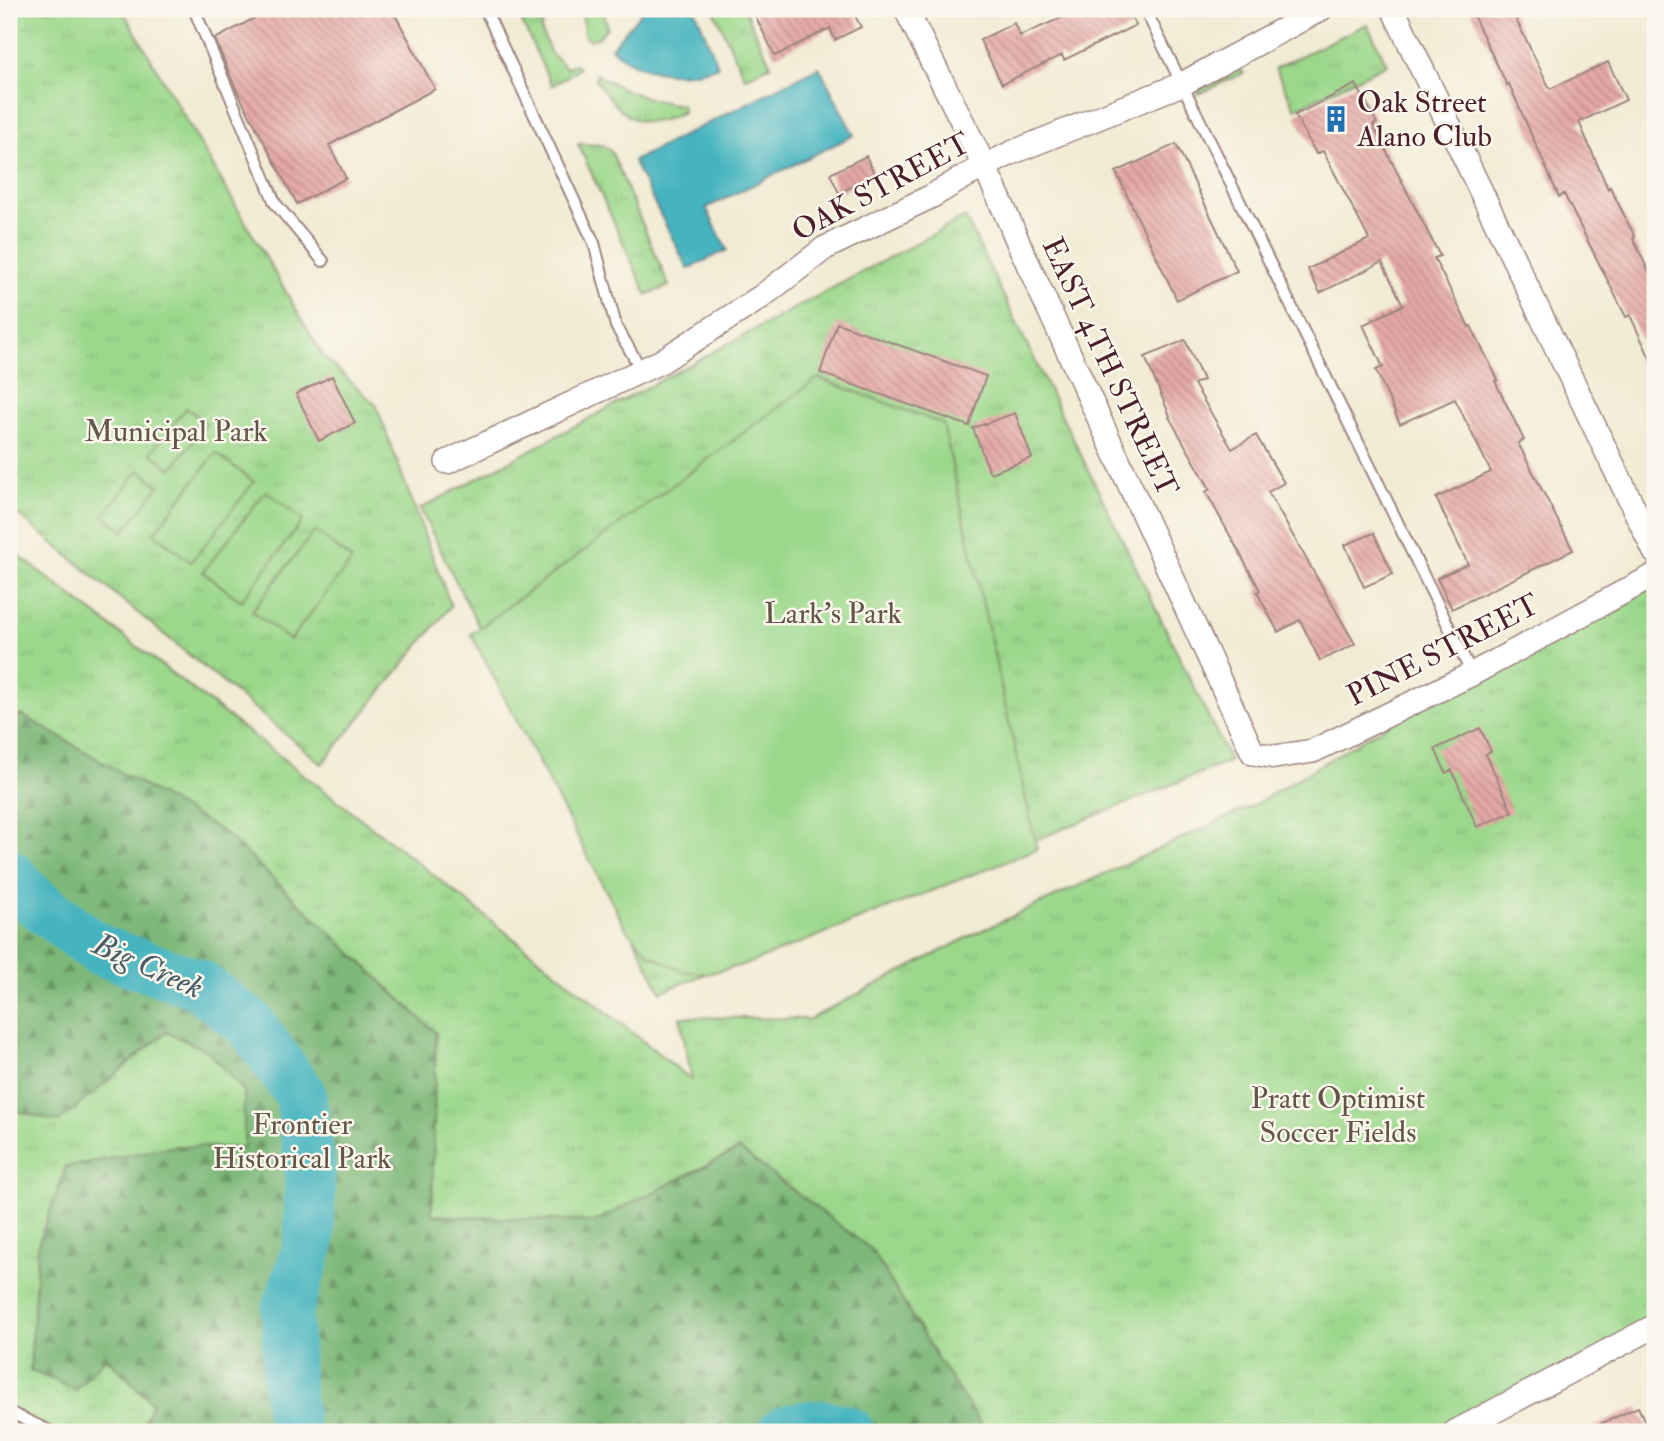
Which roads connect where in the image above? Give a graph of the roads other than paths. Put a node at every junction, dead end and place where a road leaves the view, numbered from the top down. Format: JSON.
{"nodes":[{"id":1,"x":194,"y":9,"type":"edge"},
{"id":2,"x":485,"y":9,"type":"edge"},
{"id":3,"x":906,"y":9,"type":"edge"},
{"id":4,"x":1145,"y":9,"type":"edge"},
{"id":5,"x":1321,"y":9,"type":"edge"},
{"id":6,"x":1393,"y":9,"type":"edge"},
{"id":7,"x":1649,"y":9,"type":"edge"},
{"id":8,"x":1655,"y":21,"type":"edge"},
{"id":9,"x":1182,"y":84,"type":"junction"},
{"id":10,"x":986,"y":166,"type":"junction"},
{"id":11,"x":323,"y":261,"type":"dead end"},
{"id":12,"x":642,"y":371,"type":"junction"},
{"id":13,"x":447,"y":462,"type":"dead end"},
{"id":14,"x":1655,"y":552,"type":"edge"},
{"id":15,"x":1655,"y":575,"type":"edge"},
{"id":16,"x":1472,"y":674,"type":"junction"},
{"id":17,"x":1253,"y":752,"type":"joint"},
{"id":18,"x":1655,"y":1326,"type":"edge"},
{"id":19,"x":9,"y":1412,"type":"edge"},
{"id":20,"x":52,"y":1432,"type":"edge"},
{"id":21,"x":1455,"y":1432,"type":"edge"}],
"edges":[{"from":1,"to":11,"type":"lane"},
{"from":2,"to":12,"type":"lane"},
{"from":3,"to":10,"type":"street","name":"EAST 4TH STREET"},
{"from":4,"to":9,"type":"lane"},
{"from":5,"to":9,"type":"street","name":"OAK STREET"},
{"from":6,"to":14,"type":"street"},
{"from":7,"to":8,"type":"lane"},
{"from":9,"to":10,"type":"street","name":"OAK STREET"},
{"from":9,"to":16,"type":"lane"},
{"from":10,"to":12,"type":"street","name":"OAK STREET"},
{"from":10,"to":17,"type":"street","name":"EAST 4TH STREET"},
{"from":12,"to":13,"type":"street","name":"OAK STREET"},
{"from":15,"to":16,"type":"street","name":"PINE STREET"},
{"from":16,"to":17,"type":"street","name":"PINE STREET"},
{"from":18,"to":21,"type":"street"},
{"from":19,"to":20,"type":"lane"}]}
